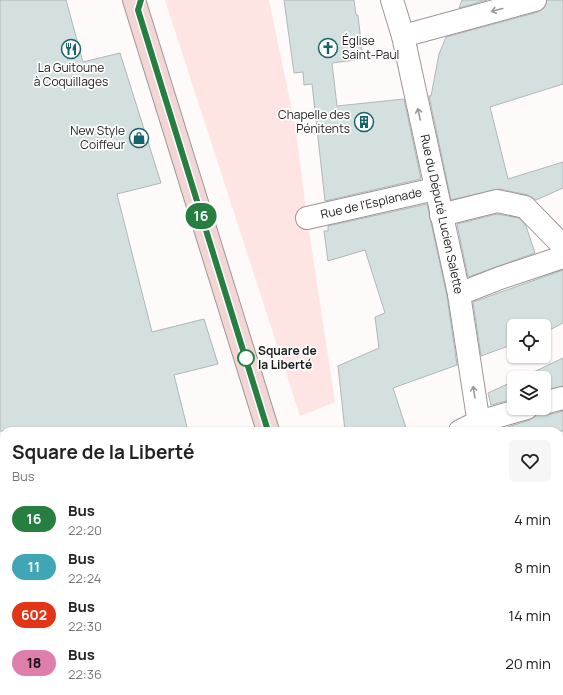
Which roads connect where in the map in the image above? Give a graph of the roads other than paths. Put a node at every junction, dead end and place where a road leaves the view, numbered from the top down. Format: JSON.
{"nodes":[{"id":1,"x":392,"y":0,"type":"edge"},
{"id":2,"x":535,"y":0,"type":"edge"},
{"id":3,"x":138,"y":3,"type":"edge"},
{"id":4,"x":402,"y":36,"type":"junction"},
{"id":5,"x":436,"y":189,"type":"junction"},
{"id":6,"x":442,"y":215,"type":"junction"},
{"id":7,"x":307,"y":218,"type":"dead end"},
{"id":8,"x":563,"y":246,"type":"edge"},
{"id":9,"x":563,"y":257,"type":"edge"},
{"id":10,"x":459,"y":294,"type":"junction"},
{"id":11,"x":563,"y":398,"type":"edge"},
{"id":12,"x":551,"y":401,"type":"edge"},
{"id":13,"x":508,"y":415,"type":"edge"},
{"id":14,"x":267,"y":427,"type":"edge"},
{"id":15,"x":473,"y":427,"type":"edge"},
{"id":16,"x":476,"y":427,"type":"edge"}],
"edges":[{"from":1,"to":4,"type":"street","name":"Rue du Député Lucien Salette"},
{"from":2,"to":4,"type":"street","one_way":true},
{"from":3,"to":14,"type":"main road"},
{"from":5,"to":4,"type":"street","name":"Rue du Député Lucien Salette","one_way":true},
{"from":5,"to":6,"type":"street","name":"Rue du Député Lucien Salette"},
{"from":5,"to":7,"type":"street","name":"Rue de l'Esplanade"},
{"from":6,"to":8,"type":"street"},
{"from":6,"to":10,"type":"street","name":"Rue du Député Lucien Salette"},
{"from":9,"to":10,"type":"street"},
{"from":15,"to":10,"type":"street","name":"Rue du Député Lucien Salette","one_way":true},
{"from":11,"to":12,"type":"street"},
{"from":13,"to":16,"type":"street"}]}
